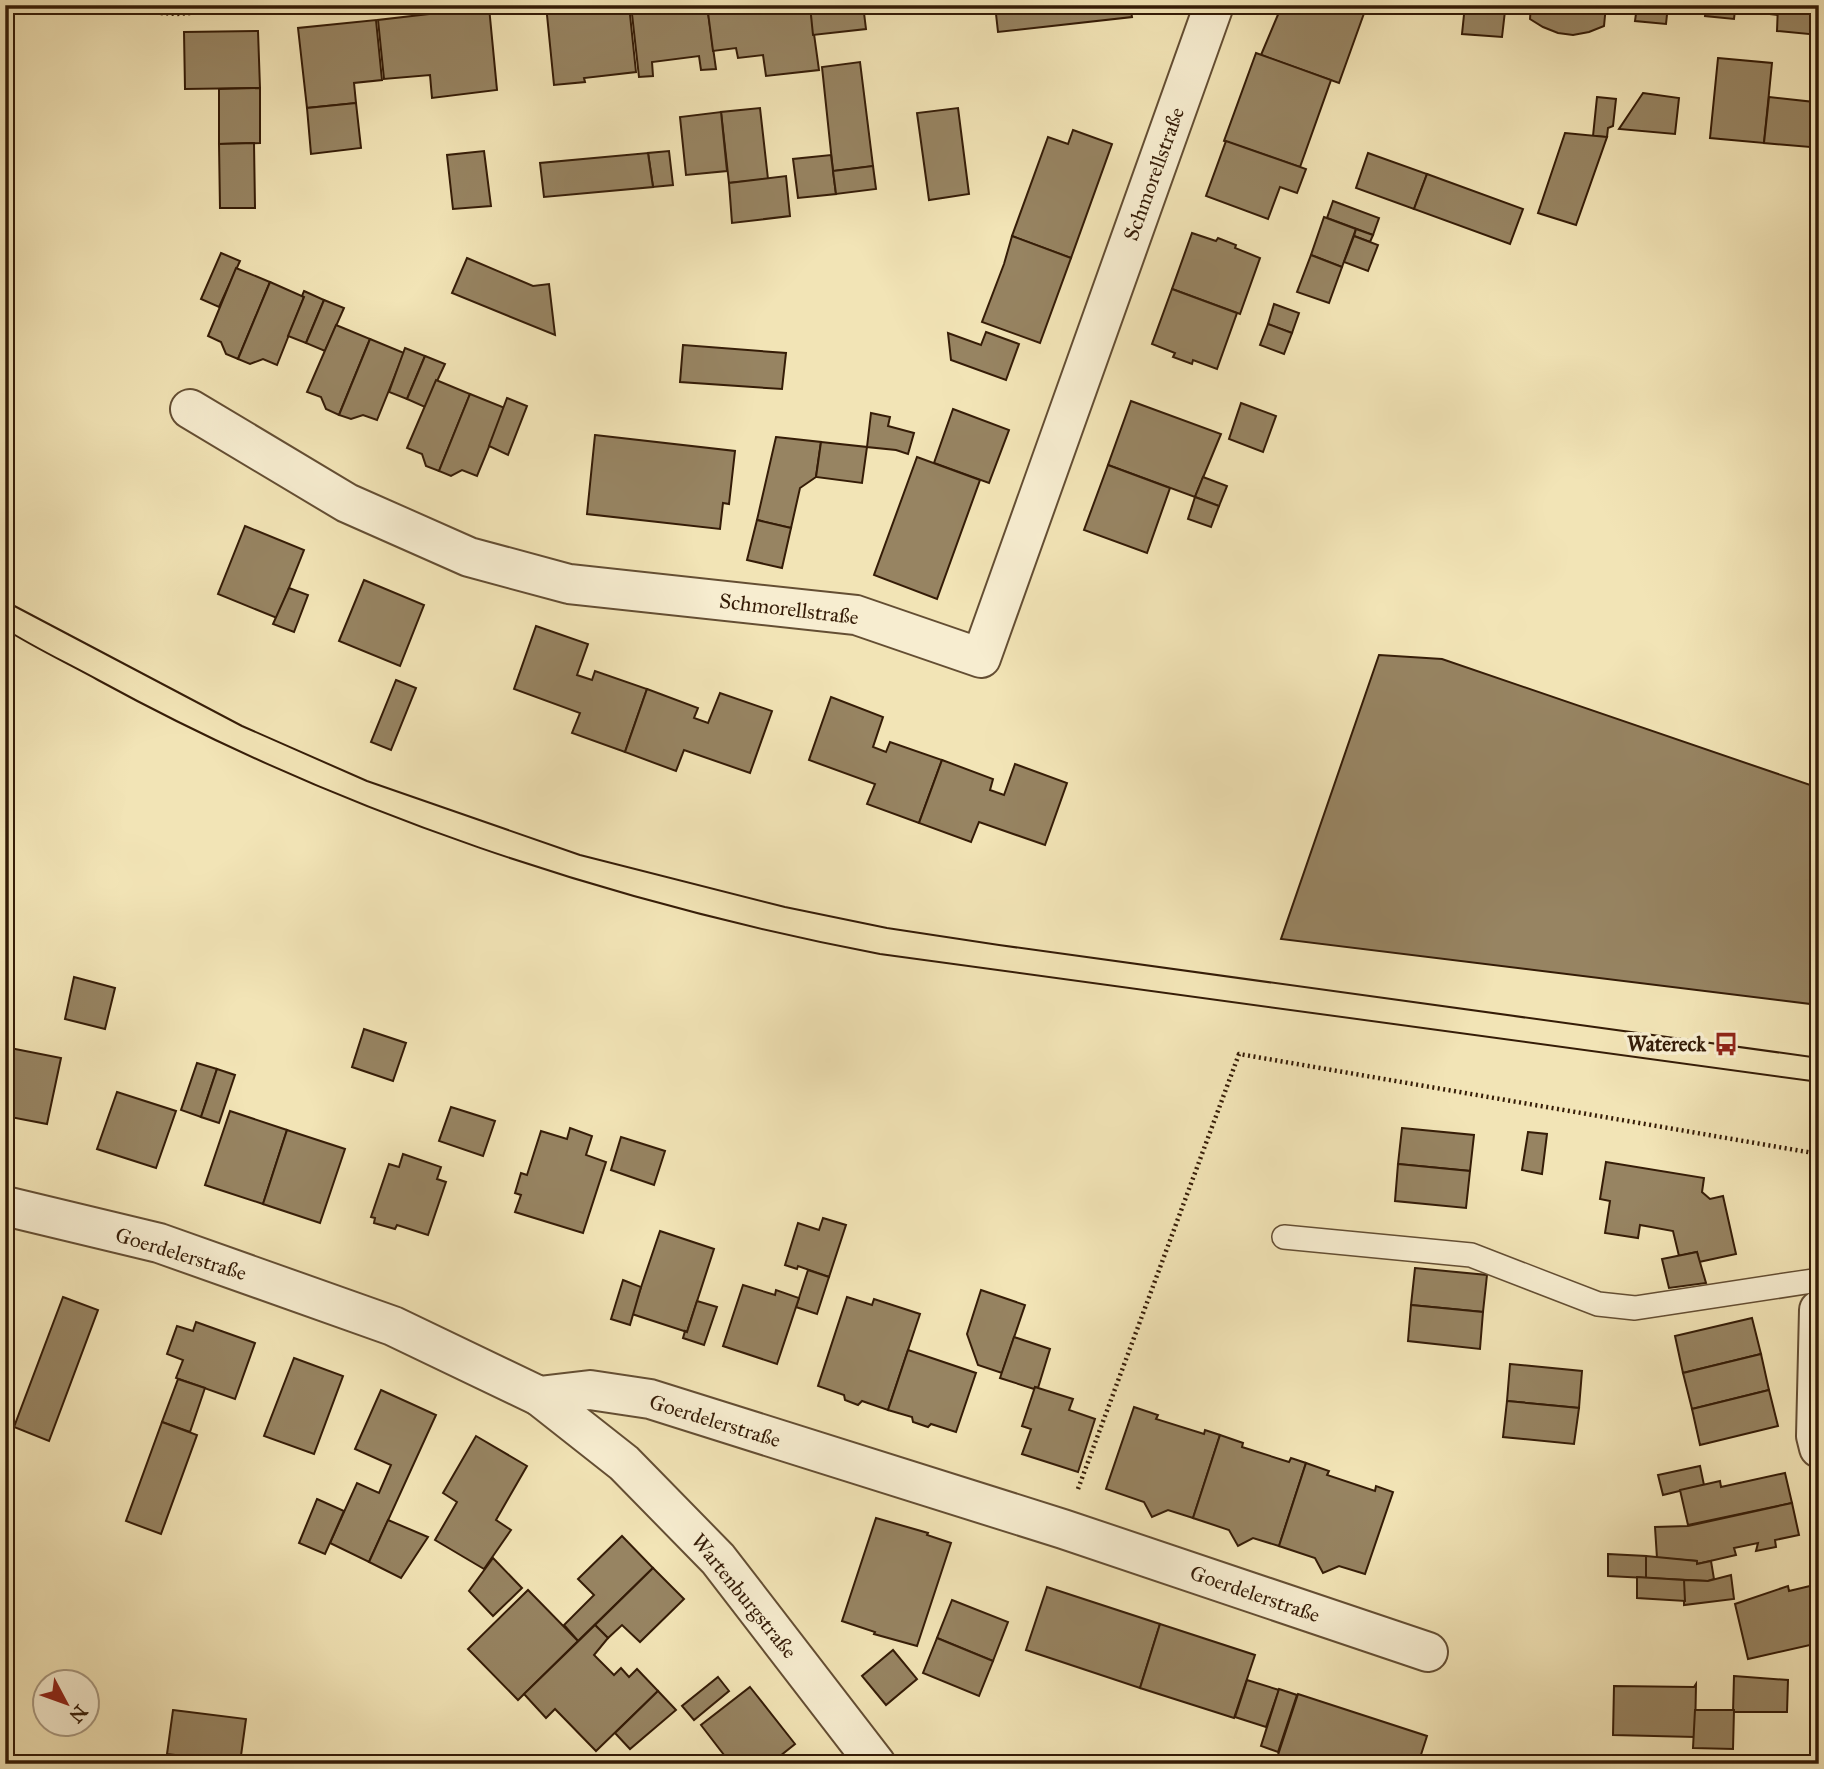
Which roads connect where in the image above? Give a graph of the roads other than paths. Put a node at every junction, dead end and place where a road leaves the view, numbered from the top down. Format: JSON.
{"nodes":[{"id":1,"x":1214,"y":5,"type":"edge"},
{"id":2,"x":190,"y":410,"type":"dead end"},
{"id":3,"x":5,"y":1206,"type":"edge"},
{"id":4,"x":1284,"y":1237,"type":"dead end"},
{"id":5,"x":1819,"y":1280,"type":"edge"},
{"id":6,"x":1819,"y":1310,"type":"edge"},
{"id":7,"x":539,"y":1396,"type":"junction"},
{"id":8,"x":1819,"y":1448,"type":"edge"},
{"id":9,"x":1428,"y":1652,"type":"dead end"},
{"id":10,"x":869,"y":1761,"type":"edge"}],
"edges":[{"from":1,"to":2,"type":"street","name":"Schmorellstraße"},
{"from":3,"to":7,"type":"street","name":"Goerdelerstraße"},
{"from":4,"to":5,"type":"lane"},
{"from":6,"to":8,"type":"street"},
{"from":7,"to":9,"type":"street","name":"Goerdelerstraße"},
{"from":7,"to":10,"type":"street","name":"Wartenburgstraße"}]}
